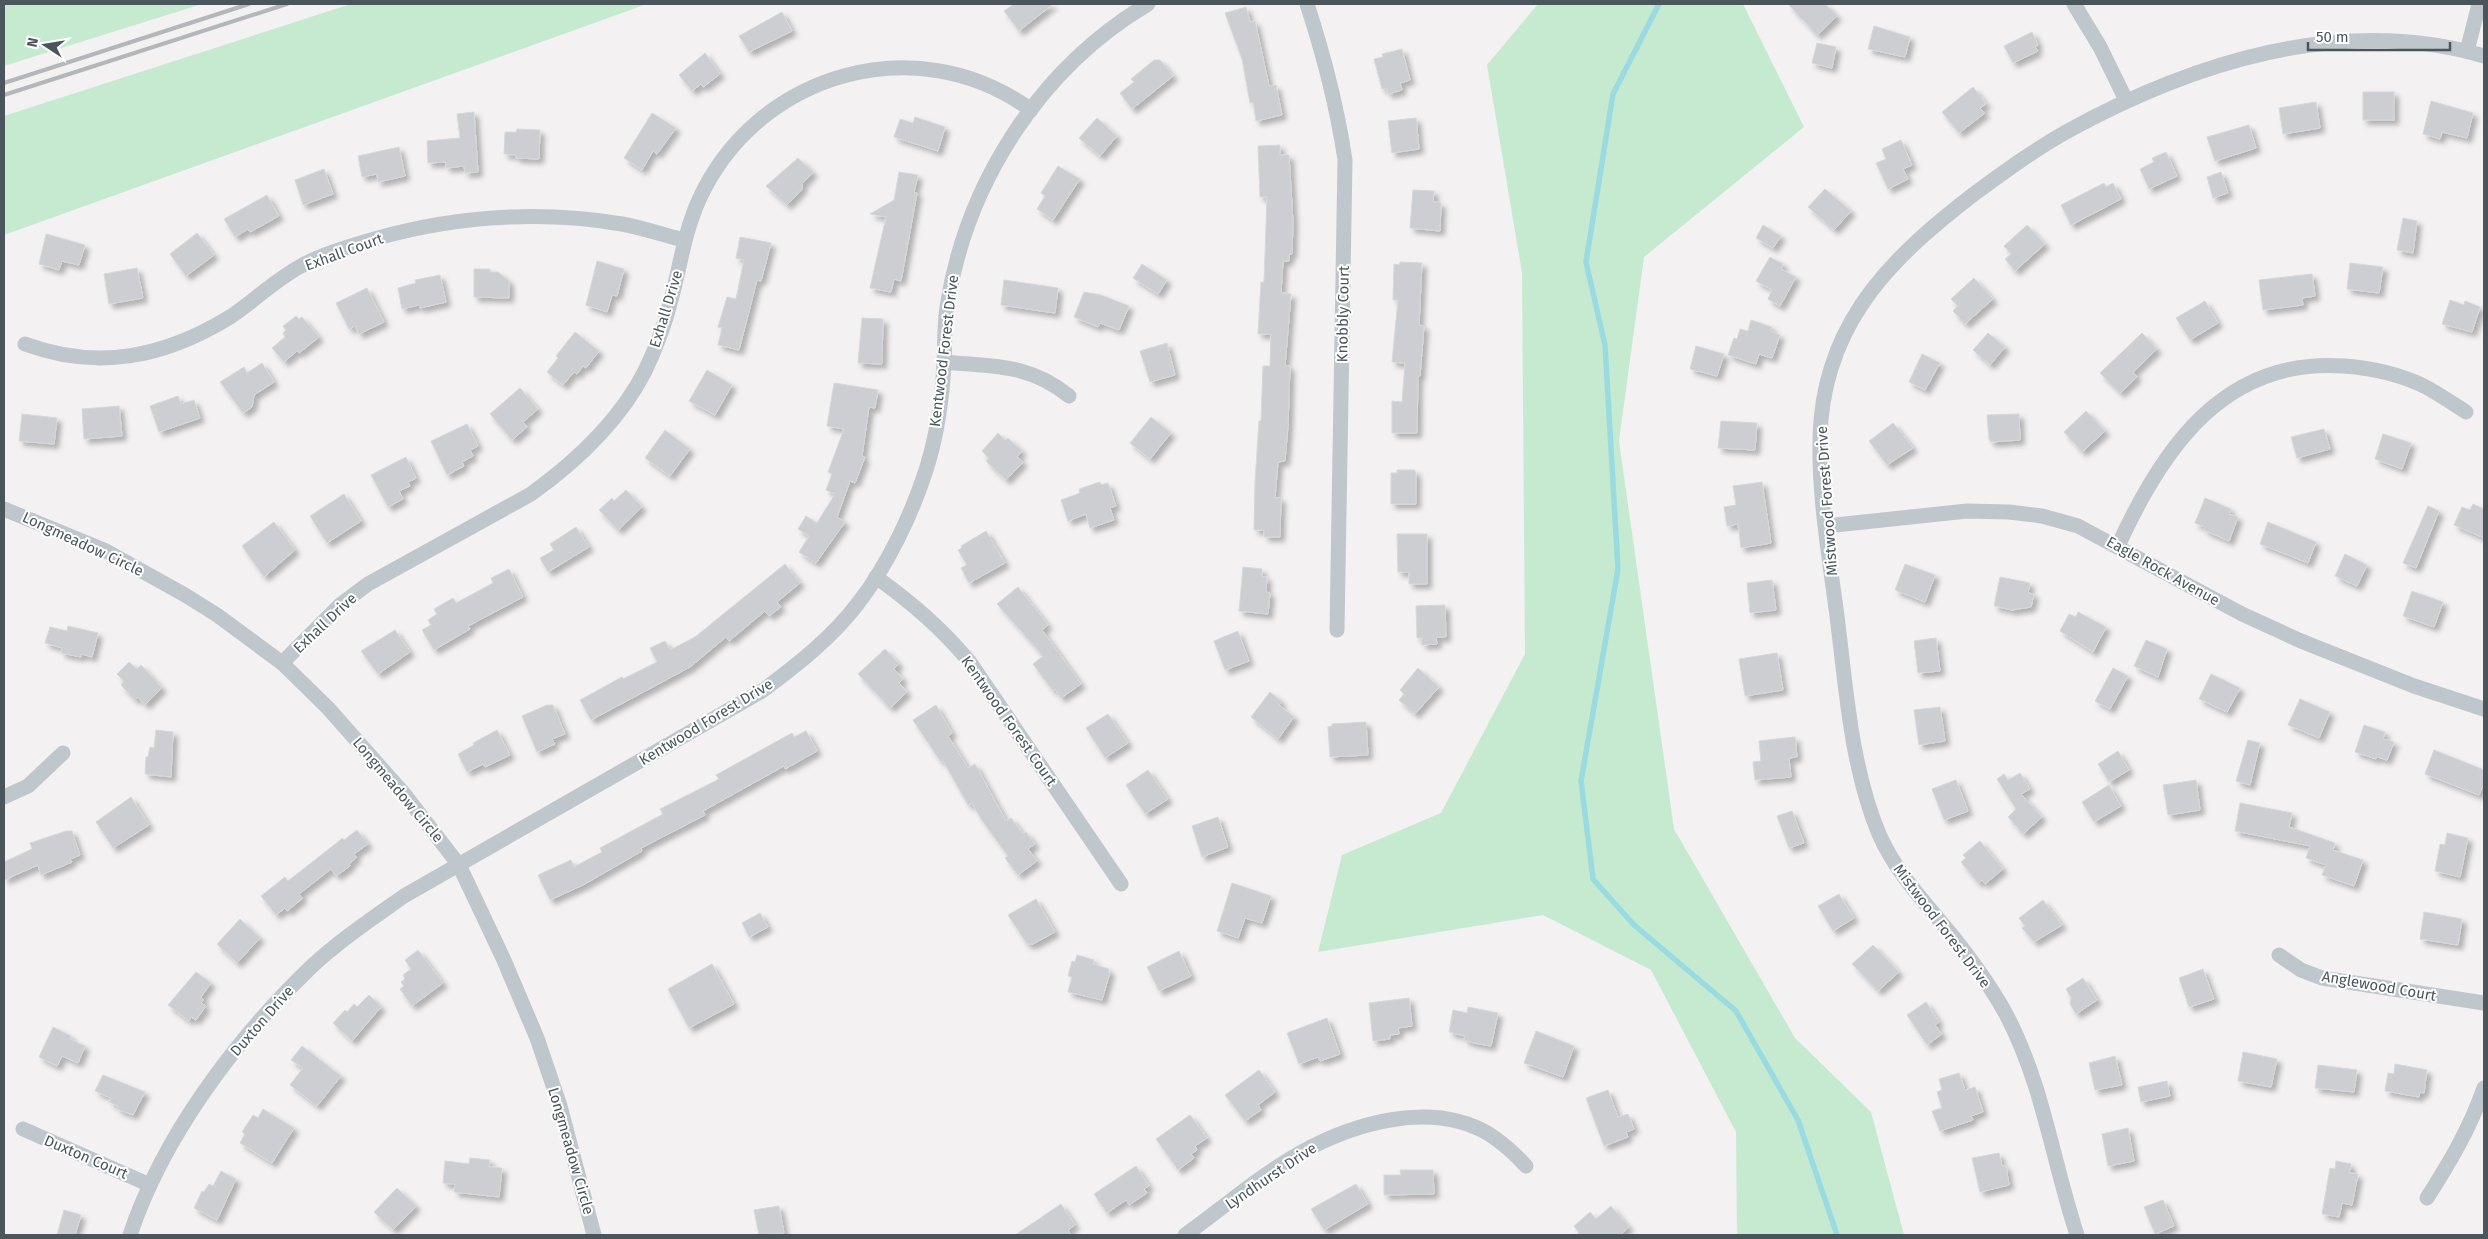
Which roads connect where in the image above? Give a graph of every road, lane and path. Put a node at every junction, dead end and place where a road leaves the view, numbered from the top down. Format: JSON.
{"nodes":[{"id":1,"x":1148,"y":4,"type":"edge"},
{"id":2,"x":1307,"y":4,"type":"edge"},
{"id":3,"x":2074,"y":4,"type":"edge"},
{"id":4,"x":2479,"y":4,"type":"edge"},
{"id":5,"x":2467,"y":51,"type":"junction"},
{"id":6,"x":2484,"y":56,"type":"edge"},
{"id":7,"x":2126,"y":100,"type":"junction"},
{"id":8,"x":1030,"y":110,"type":"junction"},
{"id":9,"x":684,"y":240,"type":"junction"},
{"id":10,"x":25,"y":344,"type":"dead end"},
{"id":11,"x":944,"y":362,"type":"junction"},
{"id":12,"x":1069,"y":396,"type":"dead end"},
{"id":13,"x":2466,"y":412,"type":"dead end"},
{"id":14,"x":4,"y":509,"type":"edge"},
{"id":15,"x":1826,"y":526,"type":"junction"},
{"id":16,"x":2118,"y":546,"type":"junction"},
{"id":17,"x":876,"y":577,"type":"junction"},
{"id":18,"x":1338,"y":630,"type":"dead end"},
{"id":19,"x":282,"y":663,"type":"junction"},
{"id":20,"x":2484,"y":709,"type":"edge"},
{"id":21,"x":63,"y":753,"type":"dead end"},
{"id":22,"x":4,"y":797,"type":"edge"},
{"id":23,"x":459,"y":865,"type":"junction"},
{"id":24,"x":1121,"y":884,"type":"dead end"},
{"id":25,"x":2278,"y":955,"type":"dead end"},
{"id":26,"x":2484,"y":1003,"type":"edge"},
{"id":27,"x":2484,"y":1088,"type":"edge"},
{"id":28,"x":23,"y":1129,"type":"dead end"},
{"id":29,"x":1526,"y":1166,"type":"dead end"},
{"id":30,"x":150,"y":1185,"type":"junction"},
{"id":31,"x":2427,"y":1198,"type":"dead end"},
{"id":32,"x":130,"y":1235,"type":"edge"},
{"id":33,"x":594,"y":1235,"type":"edge"},
{"id":34,"x":1185,"y":1235,"type":"edge"},
{"id":35,"x":2077,"y":1235,"type":"edge"}],
"edges":[{"from":1,"to":8,"type":"street","name":"Kentwood Forest Drive"},
{"from":2,"to":18,"type":"street","name":"Knobbly Court"},
{"from":3,"to":7,"type":"street"},
{"from":4,"to":5,"type":"street"},
{"from":5,"to":6,"type":"street","name":"Mistwood Forest Drive"},
{"from":5,"to":7,"type":"street","name":"Mistwood Forest Drive"},
{"from":7,"to":15,"type":"street","name":"Mistwood Forest Drive"},
{"from":8,"to":9,"type":"street","name":"Exhall Drive"},
{"from":8,"to":11,"type":"street","name":"Kentwood Forest Drive"},
{"from":9,"to":10,"type":"street","name":"Exhall Court"},
{"from":9,"to":19,"type":"street","name":"Exhall Drive"},
{"from":11,"to":12,"type":"street"},
{"from":11,"to":17,"type":"street","name":"Kentwood Forest Drive"},
{"from":13,"to":16,"type":"street"},
{"from":14,"to":19,"type":"street","name":"Longmeadow Circle"},
{"from":15,"to":16,"type":"street","name":"Eagle Rock Avenue"},
{"from":15,"to":35,"type":"street","name":"Mistwood Forest Drive"},
{"from":16,"to":20,"type":"street","name":"Eagle Rock Avenue"},
{"from":17,"to":23,"type":"street","name":"Kentwood Forest Drive"},
{"from":17,"to":24,"type":"street","name":"Kentwood Forest Court"},
{"from":19,"to":23,"type":"street","name":"Longmeadow Circle"},
{"from":21,"to":22,"type":"street"},
{"from":23,"to":30,"type":"street","name":"Duxton Drive"},
{"from":23,"to":33,"type":"street","name":"Longmeadow Circle"},
{"from":25,"to":26,"type":"street","name":"Anglewood Court"},
{"from":27,"to":31,"type":"street"},
{"from":28,"to":30,"type":"street","name":"Duxton Court"},
{"from":29,"to":34,"type":"street","name":"Lyndhurst Drive"},
{"from":30,"to":32,"type":"street","name":"Duxton Drive"}]}
